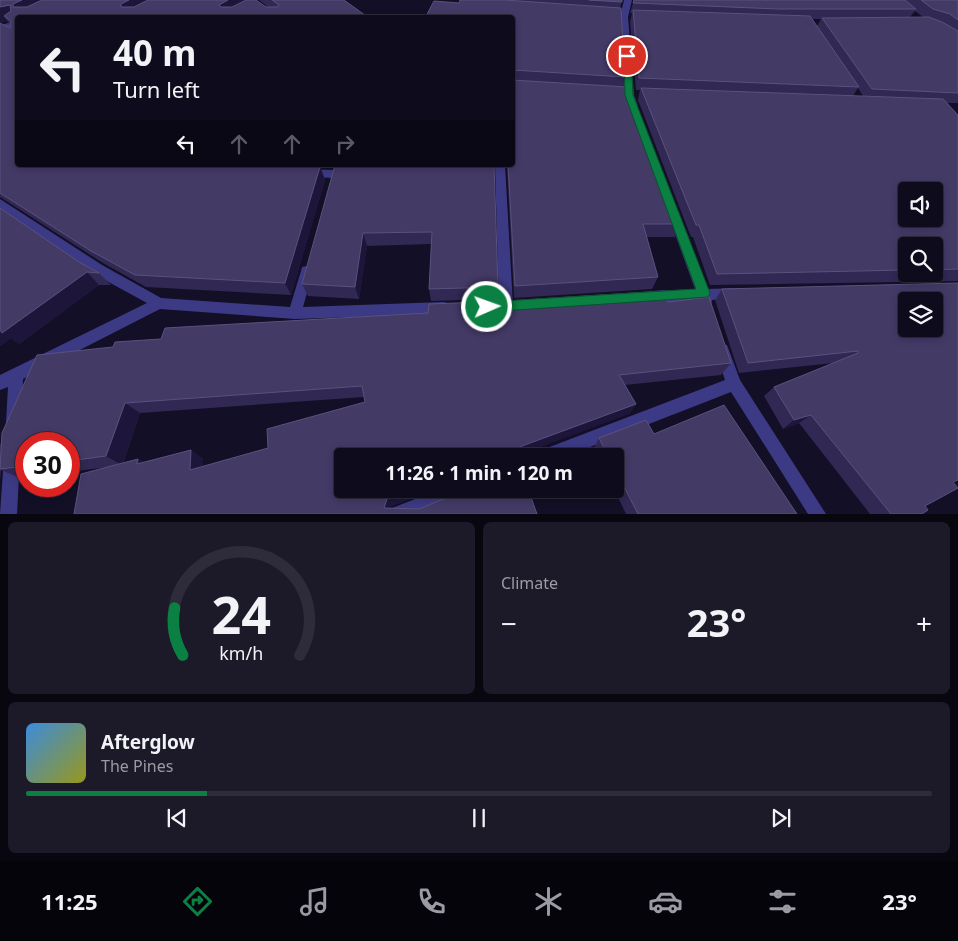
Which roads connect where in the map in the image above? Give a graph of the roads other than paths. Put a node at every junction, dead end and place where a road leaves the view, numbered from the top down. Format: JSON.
{"nodes":[{"id":1,"x":628,"y":0,"type":"edge"},
{"id":2,"x":15,"y":23,"type":"edge"},
{"id":3,"x":4,"y":29,"type":"edge"},
{"id":4,"x":639,"y":122,"type":"edge"},
{"id":5,"x":500,"y":167,"type":"edge"},
{"id":6,"x":294,"y":172,"type":"edge"},
{"id":7,"x":334,"y":174,"type":"edge"},
{"id":8,"x":0,"y":203,"type":"edge"},
{"id":9,"x":670,"y":203,"type":"edge"},
{"id":10,"x":311,"y":258,"type":"edge"},
{"id":11,"x":752,"y":292,"type":"edge"},
{"id":12,"x":704,"y":293,"type":"junction"},
{"id":13,"x":634,"y":298,"type":"edge"},
{"id":14,"x":159,"y":303,"type":"junction"},
{"id":15,"x":506,"y":306,"type":"edge"},
{"id":16,"x":458,"y":308,"type":"edge"},
{"id":17,"x":710,"y":312,"type":"edge"},
{"id":18,"x":296,"y":313,"type":"junction"},
{"id":19,"x":719,"y":339,"type":"edge"},
{"id":20,"x":16,"y":375,"type":"junction"},
{"id":21,"x":0,"y":383,"type":"edge"},
{"id":22,"x":734,"y":384,"type":"junction"},
{"id":23,"x":568,"y":448,"type":"edge"},
{"id":24,"x":439,"y":498,"type":"edge"},
{"id":25,"x":8,"y":514,"type":"edge"},
{"id":26,"x":398,"y":514,"type":"edge"},
{"id":27,"x":818,"y":514,"type":"edge"}],
"edges":[{"from":1,"to":4,"type":"street"},
{"from":2,"to":3,"type":"street"},
{"from":5,"to":15,"type":"street"},
{"from":6,"to":7,"type":"street"},
{"from":8,"to":14,"type":"street"},
{"from":9,"to":12,"type":"street"},
{"from":10,"to":18,"type":"street"},
{"from":11,"to":12,"type":"street"},
{"from":12,"to":13,"type":"street"},
{"from":12,"to":17,"type":"street"},
{"from":14,"to":18,"type":"street"},
{"from":14,"to":20,"type":"street"},
{"from":16,"to":18,"type":"street"},
{"from":19,"to":22,"type":"street"},
{"from":20,"to":21,"type":"street"},
{"from":20,"to":25,"type":"street"},
{"from":22,"to":23,"type":"street"},
{"from":22,"to":27,"type":"street"},
{"from":24,"to":26,"type":"street"}]}
